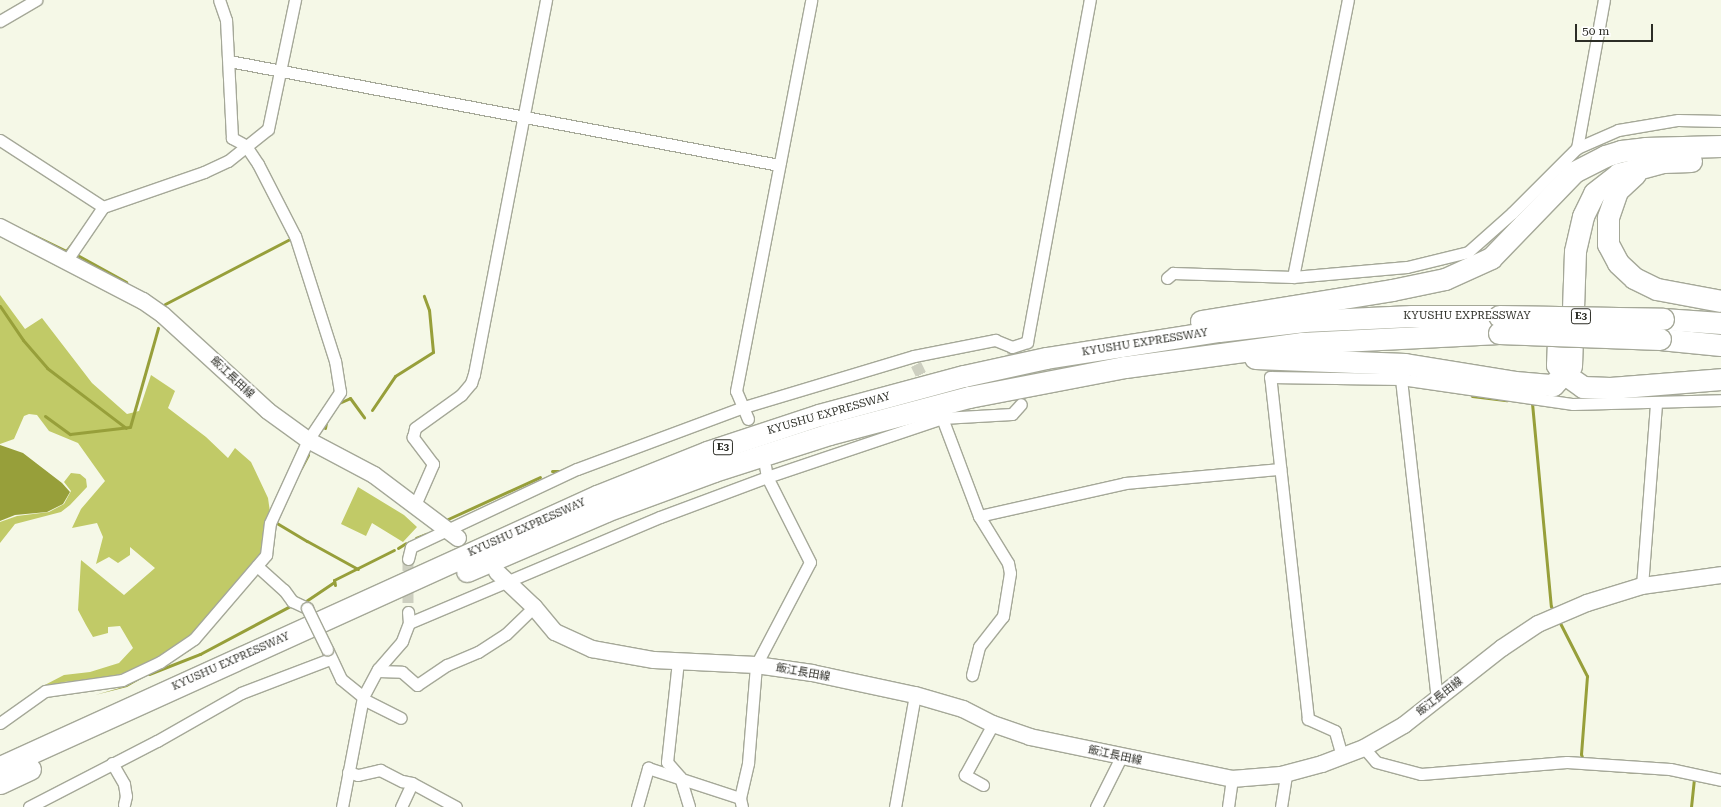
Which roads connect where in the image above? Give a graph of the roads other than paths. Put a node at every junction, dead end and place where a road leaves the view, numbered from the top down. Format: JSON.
{"nodes":[{"id":1,"x":36,"y":0,"type":"edge"},
{"id":2,"x":218,"y":0,"type":"edge"},
{"id":3,"x":295,"y":0,"type":"edge"},
{"id":4,"x":546,"y":0,"type":"edge"},
{"id":5,"x":811,"y":0,"type":"edge"},
{"id":6,"x":1090,"y":0,"type":"edge"},
{"id":7,"x":1348,"y":0,"type":"edge"},
{"id":8,"x":1604,"y":0,"type":"edge"},
{"id":9,"x":0,"y":21,"type":"edge"},
{"id":10,"x":229,"y":61,"type":"junction"},
{"id":11,"x":279,"y":70,"type":"junction"},
{"id":12,"x":524,"y":115,"type":"junction"},
{"id":13,"x":1721,"y":121,"type":"edge"},
{"id":14,"x":0,"y":140,"type":"edge"},
{"id":15,"x":245,"y":145,"type":"junction"},
{"id":16,"x":1721,"y":146,"type":"edge"},
{"id":17,"x":1577,"y":148,"type":"junction"},
{"id":18,"x":1645,"y":148,"type":"junction"},
{"id":19,"x":1721,"y":160,"type":"edge"},
{"id":20,"x":1663,"y":162,"type":"junction"},
{"id":21,"x":779,"y":165,"type":"junction"},
{"id":22,"x":103,"y":207,"type":"junction"},
{"id":23,"x":0,"y":227,"type":"edge"},
{"id":24,"x":67,"y":260,"type":"junction"},
{"id":25,"x":1293,"y":277,"type":"junction"},
{"id":26,"x":1168,"y":278,"type":"dead end"},
{"id":27,"x":1721,"y":301,"type":"edge"},
{"id":28,"x":1721,"y":323,"type":"edge"},
{"id":29,"x":1499,"y":324,"type":"junction"},
{"id":30,"x":1661,"y":329,"type":"junction"},
{"id":31,"x":1721,"y":345,"type":"edge"},
{"id":32,"x":1221,"y":354,"type":"junction"},
{"id":33,"x":1564,"y":374,"type":"junction"},
{"id":34,"x":964,"y":376,"type":"junction"},
{"id":35,"x":1402,"y":379,"type":"junction"},
{"id":36,"x":1721,"y":379,"type":"edge"},
{"id":37,"x":1721,"y":400,"type":"edge"},
{"id":38,"x":1656,"y":403,"type":"junction"},
{"id":39,"x":1021,"y":404,"type":"dead end"},
{"id":40,"x":744,"y":407,"type":"junction"},
{"id":41,"x":748,"y":418,"type":"dead end"},
{"id":42,"x":942,"y":418,"type":"junction"},
{"id":43,"x":308,"y":440,"type":"junction"},
{"id":44,"x":1280,"y":469,"type":"junction"},
{"id":45,"x":766,"y":471,"type":"junction"},
{"id":46,"x":415,"y":505,"type":"junction"},
{"id":47,"x":979,"y":516,"type":"junction"},
{"id":48,"x":453,"y":534,"type":"junction"},
{"id":49,"x":408,"y":558,"type":"tunnel mouth"},
{"id":50,"x":257,"y":566,"type":"junction"},
{"id":51,"x":1721,"y":575,"type":"edge"},
{"id":52,"x":502,"y":577,"type":"junction"},
{"id":53,"x":1642,"y":586,"type":"junction"},
{"id":54,"x":534,"y":607,"type":"junction"},
{"id":55,"x":328,"y":654,"type":"junction"},
{"id":56,"x":678,"y":661,"type":"junction"},
{"id":57,"x":756,"y":665,"type":"junction"},
{"id":58,"x":378,"y":671,"type":"junction"},
{"id":59,"x":972,"y":675,"type":"dead end"},
{"id":60,"x":915,"y":695,"type":"junction"},
{"id":61,"x":363,"y":698,"type":"junction"},
{"id":62,"x":1438,"y":699,"type":"junction"},
{"id":63,"x":401,"y":718,"type":"dead end"},
{"id":64,"x":0,"y":723,"type":"edge"},
{"id":65,"x":993,"y":724,"type":"junction"},
{"id":66,"x":1364,"y":748,"type":"junction"},
{"id":67,"x":1342,"y":756,"type":"junction"},
{"id":68,"x":1121,"y":757,"type":"junction"},
{"id":69,"x":112,"y":763,"type":"junction"},
{"id":70,"x":0,"y":767,"type":"edge"},
{"id":71,"x":348,"y":772,"type":"junction"},
{"id":72,"x":1286,"y":774,"type":"junction"},
{"id":73,"x":680,"y":777,"type":"junction"},
{"id":74,"x":1232,"y":779,"type":"junction"},
{"id":75,"x":1721,"y":780,"type":"edge"},
{"id":76,"x":0,"y":783,"type":"edge"},
{"id":77,"x":412,"y":783,"type":"junction"},
{"id":78,"x":983,"y":785,"type":"dead end"},
{"id":79,"x":438,"y":802,"type":"edge"},
{"id":80,"x":741,"y":803,"type":"edge"},
{"id":81,"x":124,"y":805,"type":"dead end"},
{"id":82,"x":29,"y":807,"type":"edge"},
{"id":83,"x":342,"y":807,"type":"edge"},
{"id":84,"x":401,"y":807,"type":"edge"},
{"id":85,"x":456,"y":807,"type":"edge"},
{"id":86,"x":637,"y":807,"type":"edge"},
{"id":87,"x":689,"y":807,"type":"edge"},
{"id":88,"x":895,"y":807,"type":"edge"},
{"id":89,"x":1096,"y":807,"type":"edge"},
{"id":90,"x":1228,"y":807,"type":"edge"},
{"id":91,"x":1281,"y":807,"type":"edge"}],
"edges":[{"from":1,"to":9,"type":"street"},
{"from":2,"to":10,"type":"street"},
{"from":3,"to":11,"type":"street"},
{"from":4,"to":12,"type":"street"},
{"from":5,"to":21,"type":"street"},
{"from":6,"to":40,"type":"street"},
{"from":7,"to":25,"type":"street"},
{"from":8,"to":17,"type":"street"},
{"from":10,"to":11,"type":"street"},
{"from":10,"to":15,"type":"street"},
{"from":11,"to":12,"type":"street"},
{"from":11,"to":15,"type":"street"},
{"from":12,"to":21,"type":"street"},
{"from":12,"to":46,"type":"street"},
{"from":13,"to":17,"type":"street"},
{"from":14,"to":22,"type":"street"},
{"from":15,"to":22,"type":"street"},
{"from":15,"to":43,"type":"street"},
{"from":16,"to":18,"type":"highway"},
{"from":17,"to":25,"type":"street"},
{"from":18,"to":33,"type":"highway"},
{"from":18,"to":34,"type":"highway"},
{"from":19,"to":20,"type":"highway"},
{"from":20,"to":27,"type":"highway"},
{"from":20,"to":33,"type":"highway"},
{"from":21,"to":40,"type":"street"},
{"from":22,"to":24,"type":"street"},
{"from":23,"to":24,"type":"main road","name":"飯江長田線"},
{"from":24,"to":43,"type":"main road","name":"飯江長田線"},
{"from":25,"to":26,"type":"street"},
{"from":28,"to":30,"type":"highway","name":"KYUSHU EXPRESSWAY","number":"E3"},
{"from":29,"to":30,"type":"highway","name":"KYUSHU EXPRESSWAY","number":"E3","bridge":true},
{"from":29,"to":32,"type":"highway","name":"KYUSHU EXPRESSWAY","number":"E3"},
{"from":29,"to":34,"type":"highway","name":"KYUSHU EXPRESSWAY","number":"E3"},
{"from":30,"to":31,"type":"highway","name":"KYUSHU EXPRESSWAY","number":"E3"},
{"from":32,"to":33,"type":"highway"},
{"from":32,"to":76,"type":"highway","name":"KYUSHU EXPRESSWAY","number":"E3"},
{"from":33,"to":36,"type":"highway"},
{"from":34,"to":70,"type":"highway","name":"KYUSHU EXPRESSWAY","number":"E3"},
{"from":35,"to":38,"type":"street"},
{"from":35,"to":44,"type":"street"},
{"from":35,"to":62,"type":"street"},
{"from":37,"to":38,"type":"street"},
{"from":38,"to":53,"type":"street"},
{"from":39,"to":42,"type":"street"},
{"from":40,"to":41,"type":"street"},
{"from":40,"to":48,"type":"street"},
{"from":42,"to":45,"type":"street"},
{"from":42,"to":47,"type":"street"},
{"from":43,"to":46,"type":"main road","name":"飯江長田線"},
{"from":43,"to":50,"type":"street"},
{"from":44,"to":47,"type":"street"},
{"from":44,"to":67,"type":"street"},
{"from":45,"to":52,"type":"street"},
{"from":45,"to":57,"type":"street"},
{"from":46,"to":48,"type":"main road","name":"飯江長田線"},
{"from":47,"to":59,"type":"street"},
{"from":48,"to":49,"type":"street"},
{"from":50,"to":55,"type":"street","bridge":true},
{"from":50,"to":64,"type":"street"},
{"from":51,"to":53,"type":"main road","name":"飯江長田線"},
{"from":52,"to":54,"type":"main road","name":"飯江長田線"},
{"from":52,"to":58,"type":"street"},
{"from":53,"to":62,"type":"main road","name":"飯江長田線"},
{"from":54,"to":56,"type":"main road","name":"飯江長田線"},
{"from":54,"to":58,"type":"street"},
{"from":55,"to":61,"type":"street"},
{"from":55,"to":69,"type":"street"},
{"from":56,"to":57,"type":"main road","name":"飯江長田線"},
{"from":56,"to":73,"type":"street"},
{"from":57,"to":60,"type":"main road","name":"飯江長田線"},
{"from":57,"to":80,"type":"street"},
{"from":58,"to":61,"type":"street"},
{"from":60,"to":65,"type":"main road","name":"飯江長田線"},
{"from":60,"to":88,"type":"street"},
{"from":61,"to":63,"type":"street"},
{"from":61,"to":71,"type":"street"},
{"from":62,"to":66,"type":"main road","name":"飯江長田線"},
{"from":65,"to":68,"type":"main road","name":"飯江長田線"},
{"from":65,"to":78,"type":"street"},
{"from":66,"to":67,"type":"main road","name":"飯江長田線"},
{"from":66,"to":75,"type":"street"},
{"from":67,"to":72,"type":"main road","name":"飯江長田線"},
{"from":68,"to":74,"type":"main road","name":"飯江長田線"},
{"from":68,"to":89,"type":"street"},
{"from":69,"to":81,"type":"street"},
{"from":69,"to":82,"type":"street"},
{"from":71,"to":77,"type":"street"},
{"from":71,"to":83,"type":"street"},
{"from":72,"to":74,"type":"main road","name":"飯江長田線"},
{"from":72,"to":91,"type":"street"},
{"from":73,"to":80,"type":"street"},
{"from":73,"to":86,"type":"street"},
{"from":73,"to":87,"type":"street"},
{"from":74,"to":90,"type":"street"},
{"from":77,"to":79,"type":"street"},
{"from":77,"to":84,"type":"street"},
{"from":79,"to":85,"type":"street"}]}
